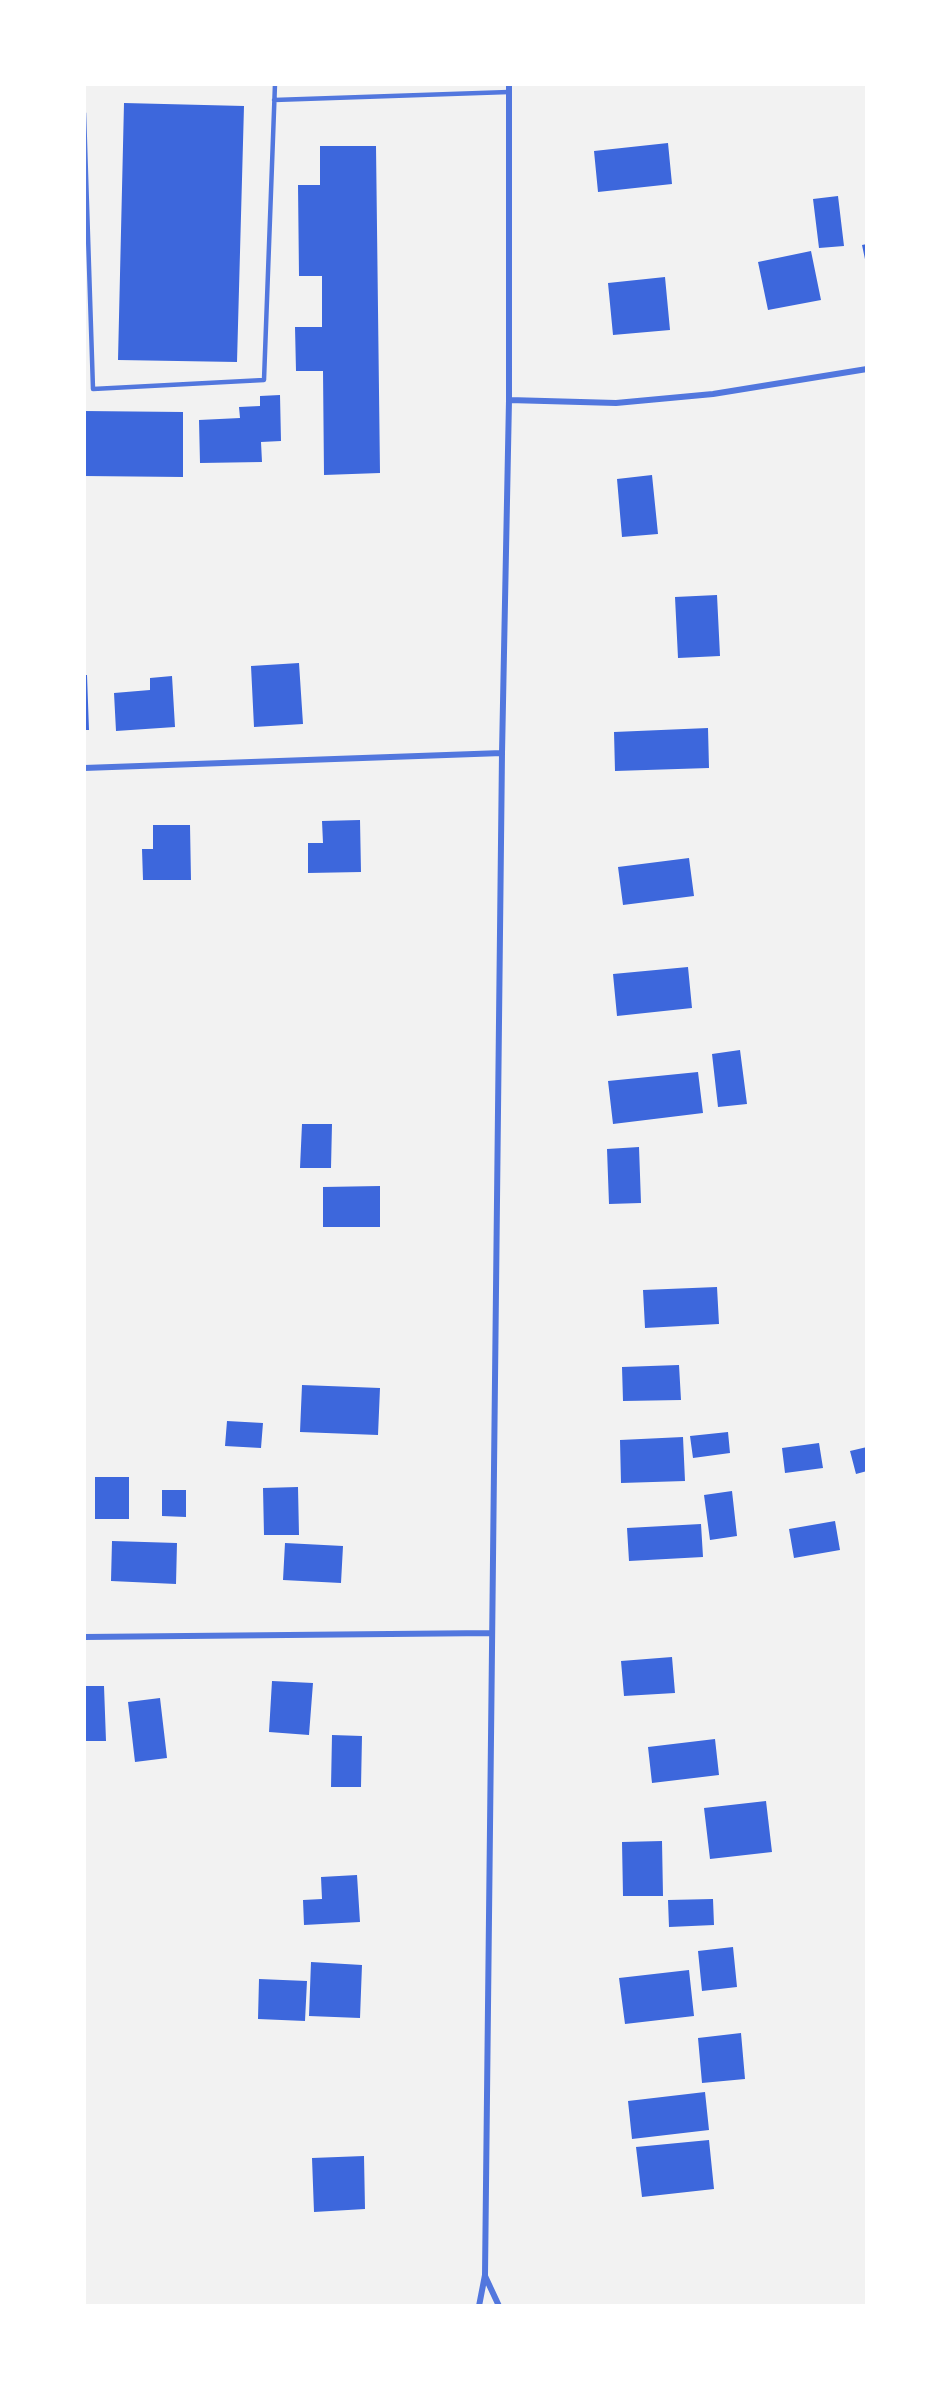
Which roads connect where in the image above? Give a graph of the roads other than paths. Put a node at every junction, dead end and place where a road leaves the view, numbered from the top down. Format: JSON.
{"nodes":[{"id":1,"x":275,"y":84,"type":"edge"},
{"id":2,"x":509,"y":84,"type":"edge"},
{"id":3,"x":509,"y":92,"type":"junction"},
{"id":4,"x":274,"y":100,"type":"junction"},
{"id":5,"x":84,"y":112,"type":"edge"},
{"id":6,"x":867,"y":369,"type":"edge"},
{"id":7,"x":509,"y":400,"type":"junction"},
{"id":8,"x":502,"y":753,"type":"junction"},
{"id":9,"x":84,"y":768,"type":"edge"},
{"id":10,"x":492,"y":1633,"type":"junction"},
{"id":11,"x":84,"y":1637,"type":"edge"},
{"id":12,"x":485,"y":2275,"type":"junction"},
{"id":13,"x":479,"y":2306,"type":"edge"},
{"id":14,"x":499,"y":2306,"type":"edge"}],
"edges":[{"from":1,"to":4,"type":"lane"},
{"from":2,"to":3,"type":"street"},
{"from":3,"to":4,"type":"lane"},
{"from":3,"to":7,"type":"street"},
{"from":4,"to":5,"type":"lane"},
{"from":6,"to":7,"type":"street"},
{"from":7,"to":8,"type":"street"},
{"from":8,"to":9,"type":"street"},
{"from":8,"to":10,"type":"street"},
{"from":10,"to":11,"type":"street"},
{"from":10,"to":12,"type":"street"},
{"from":12,"to":13,"type":"street"},
{"from":12,"to":14,"type":"street"}]}
